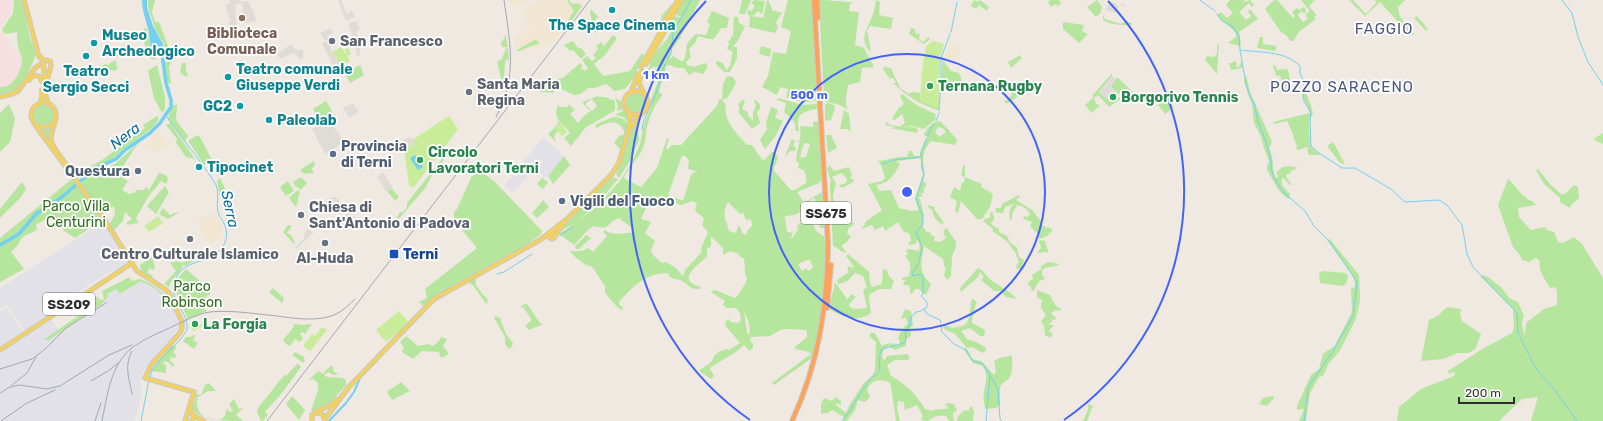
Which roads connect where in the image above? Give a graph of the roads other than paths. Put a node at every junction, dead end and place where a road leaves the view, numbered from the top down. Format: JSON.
{"nodes":[{"id":1,"x":25,"y":0,"type":"edge"},
{"id":2,"x":678,"y":0,"type":"edge"},
{"id":3,"x":681,"y":0,"type":"edge"},
{"id":4,"x":815,"y":0,"type":"edge"},
{"id":5,"x":668,"y":21,"type":"junction"},
{"id":6,"x":664,"y":28,"type":"junction"},
{"id":7,"x":646,"y":64,"type":"dead end"},
{"id":8,"x":43,"y":69,"type":"junction"},
{"id":9,"x":638,"y":74,"type":"dead end"},
{"id":10,"x":42,"y":82,"type":"junction"},
{"id":11,"x":45,"y":88,"type":"junction"},
{"id":12,"x":18,"y":91,"type":"junction"},
{"id":13,"x":631,"y":92,"type":"junction"},
{"id":14,"x":644,"y":95,"type":"junction"},
{"id":15,"x":0,"y":97,"type":"edge"},
{"id":16,"x":40,"y":103,"type":"junction"},
{"id":17,"x":48,"y":103,"type":"junction"},
{"id":18,"x":626,"y":110,"type":"junction"},
{"id":19,"x":639,"y":114,"type":"junction"},
{"id":20,"x":55,"y":120,"type":"junction"},
{"id":21,"x":35,"y":124,"type":"junction"},
{"id":22,"x":627,"y":138,"type":"junction"},
{"id":23,"x":72,"y":174,"type":"junction"},
{"id":24,"x":567,"y":220,"type":"junction"},
{"id":25,"x":550,"y":233,"type":"junction"},
{"id":26,"x":555,"y":236,"type":"junction"},
{"id":27,"x":551,"y":239,"type":"junction"},
{"id":28,"x":540,"y":240,"type":"junction"},
{"id":29,"x":132,"y":263,"type":"junction"},
{"id":30,"x":0,"y":350,"type":"edge"},
{"id":31,"x":361,"y":375,"type":"junction"},
{"id":32,"x":190,"y":404,"type":"junction"},
{"id":33,"x":316,"y":412,"type":"junction"},
{"id":34,"x":186,"y":418,"type":"edge"},
{"id":35,"x":192,"y":418,"type":"edge"},
{"id":36,"x":311,"y":420,"type":"edge"},
{"id":37,"x":324,"y":420,"type":"edge"},
{"id":38,"x":204,"y":421,"type":"edge"},
{"id":39,"x":793,"y":421,"type":"edge"}],
"edges":[{"from":1,"to":8,"type":"main road","bridge":true},
{"from":2,"to":5,"type":"main road"},
{"from":3,"to":5,"type":"main road"},
{"from":4,"to":39,"type":"highway","number":"SS675"},
{"from":5,"to":6,"type":"main road"},
{"from":5,"to":6,"type":"main road"},
{"from":6,"to":7,"type":"main road"},
{"from":6,"to":14,"type":"main road"},
{"from":8,"to":10,"type":"main road"},
{"from":8,"to":11,"type":"main road"},
{"from":9,"to":13,"type":"main road"},
{"from":10,"to":12,"type":"main road"},
{"from":10,"to":16,"type":"main road"},
{"from":11,"to":12,"type":"main road"},
{"from":11,"to":17,"type":"main road"},
{"from":12,"to":15,"type":"main road"},
{"from":13,"to":14,"type":"main road"},
{"from":13,"to":18,"type":"main road"},
{"from":14,"to":19,"type":"main road"},
{"from":16,"to":17,"type":"main road"},
{"from":16,"to":21,"type":"main road"},
{"from":17,"to":20,"type":"main road"},
{"from":18,"to":19,"type":"main road"},
{"from":18,"to":22,"type":"main road"},
{"from":19,"to":22,"type":"main road"},
{"from":20,"to":21,"type":"main road"},
{"from":20,"to":23,"type":"main road"},
{"from":21,"to":23,"type":"main road"},
{"from":22,"to":24,"type":"main road"},
{"from":23,"to":29,"type":"main road"},
{"from":24,"to":25,"type":"main road"},
{"from":24,"to":26,"type":"main road"},
{"from":25,"to":26,"type":"main road"},
{"from":25,"to":27,"type":"main road"},
{"from":25,"to":28,"type":"main road"},
{"from":26,"to":27,"type":"main road"},
{"from":27,"to":28,"type":"main road"},
{"from":28,"to":31,"type":"main road"},
{"from":29,"to":30,"type":"main road","number":"SS209"},
{"from":29,"to":32,"type":"main road"},
{"from":31,"to":33,"type":"main road"},
{"from":31,"to":37,"type":"main road"},
{"from":32,"to":34,"type":"main road"},
{"from":32,"to":35,"type":"main road"},
{"from":33,"to":36,"type":"main road"},
{"from":33,"to":37,"type":"main road"},
{"from":34,"to":35,"type":"main road"},
{"from":34,"to":35,"type":"main road"},
{"from":35,"to":38,"type":"main road"}]}
